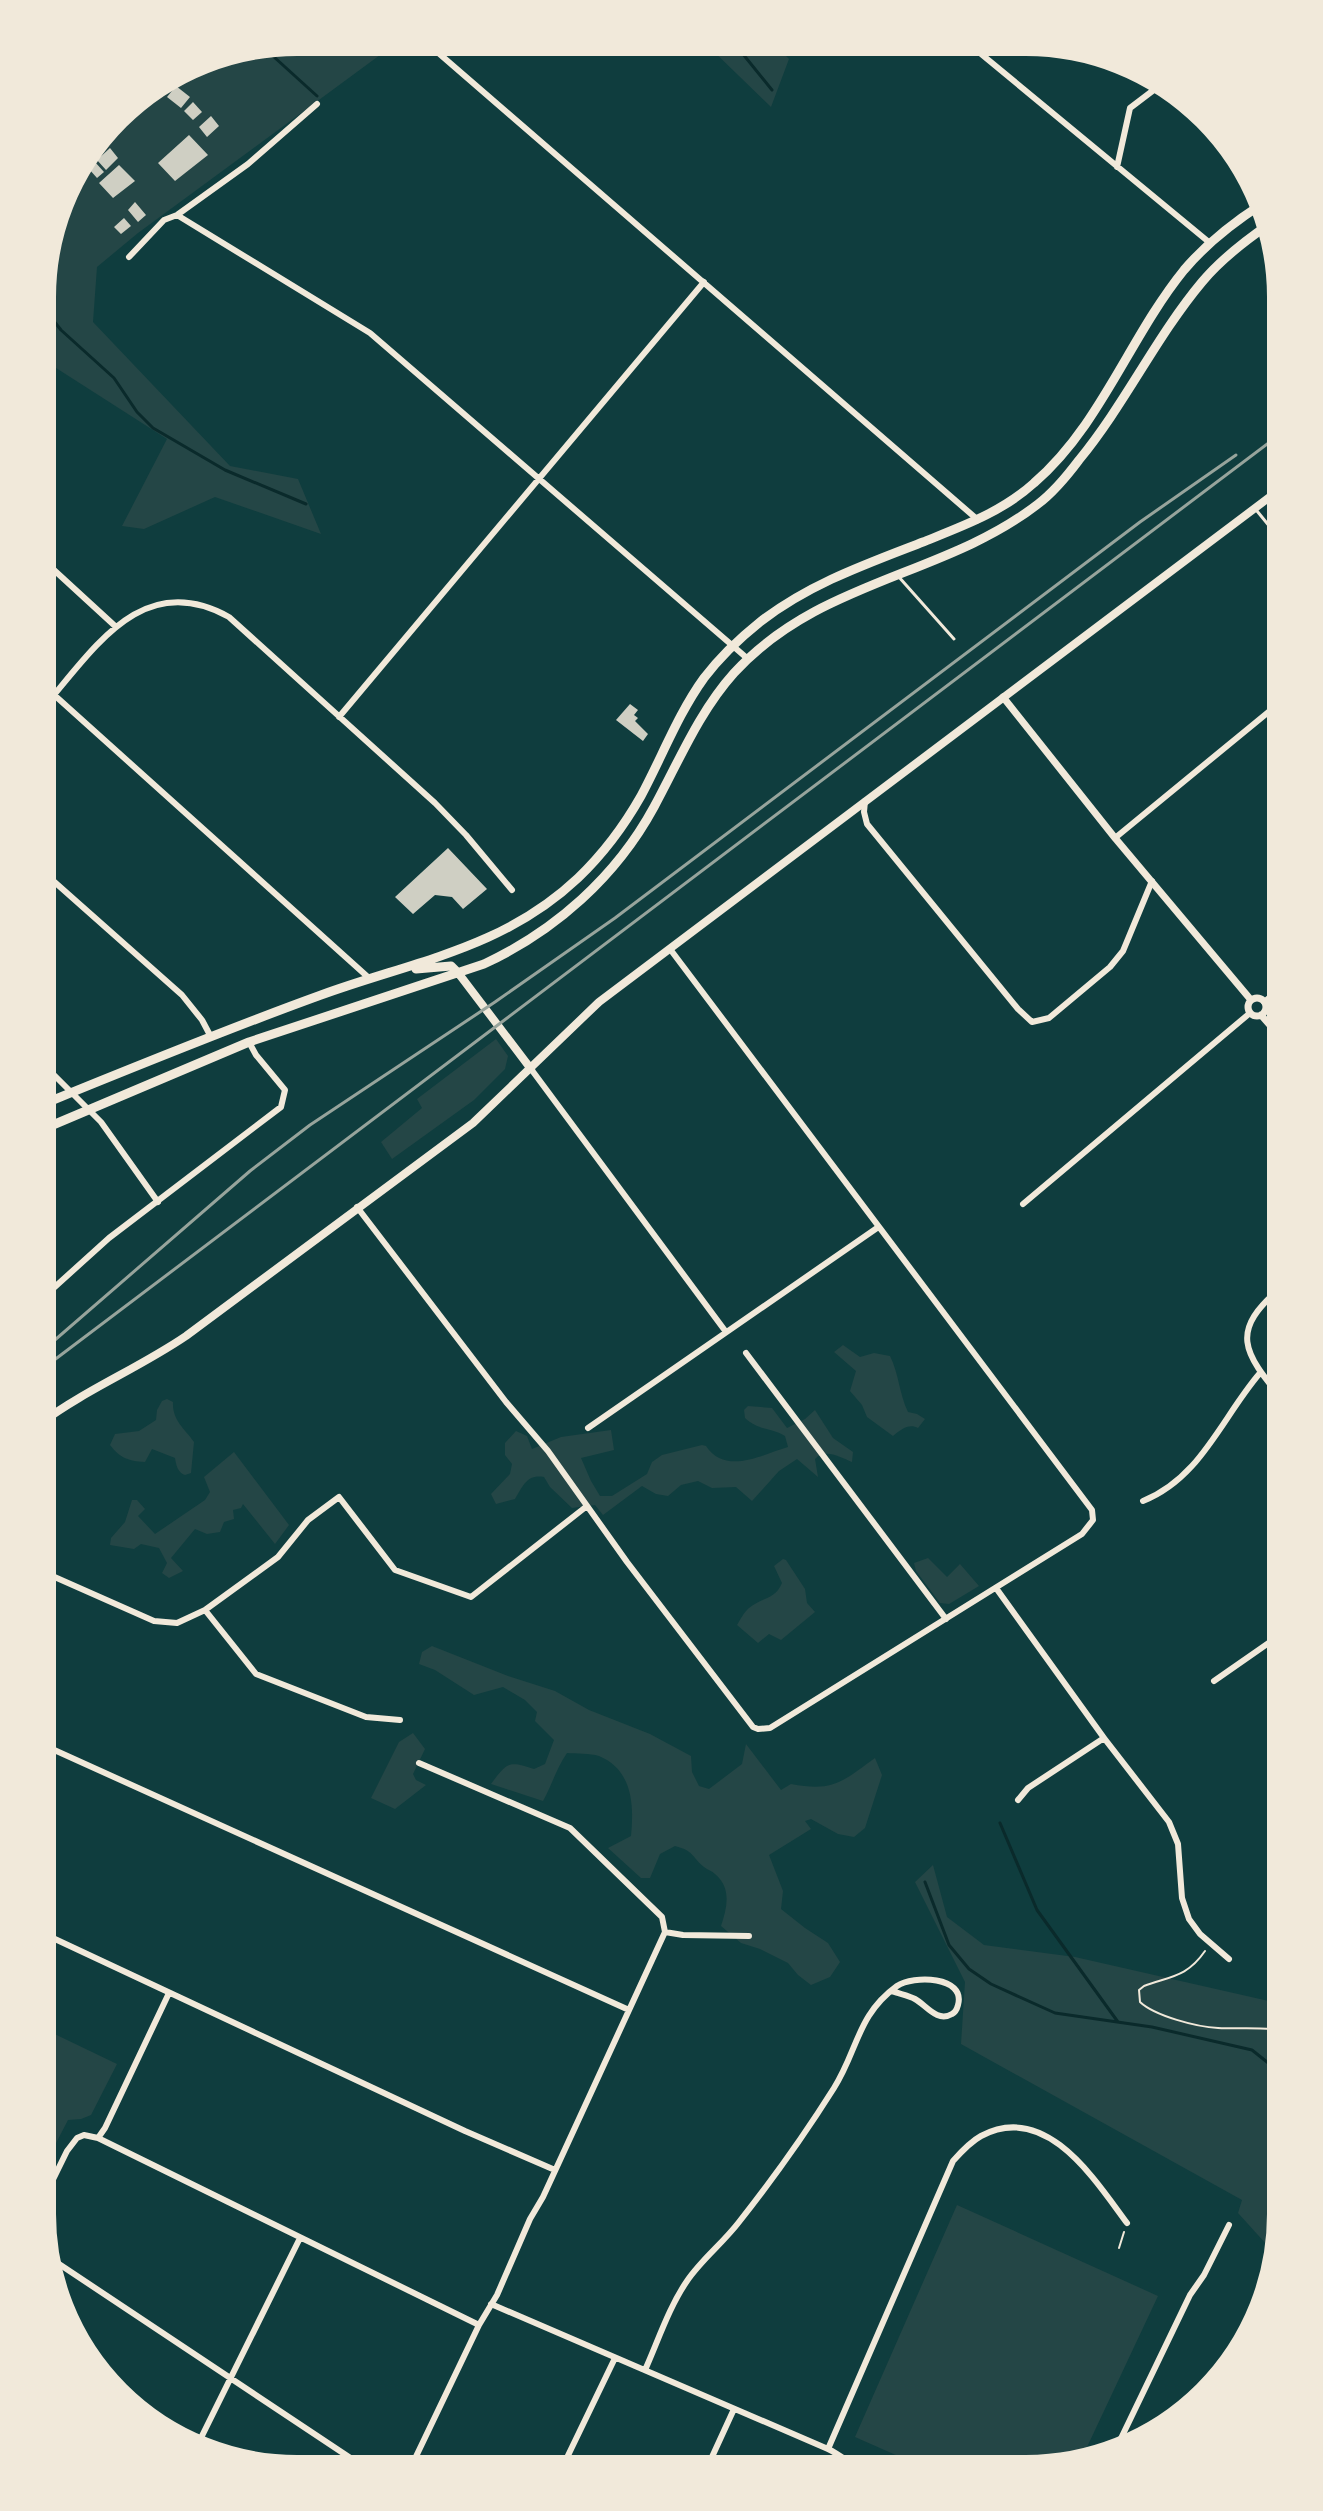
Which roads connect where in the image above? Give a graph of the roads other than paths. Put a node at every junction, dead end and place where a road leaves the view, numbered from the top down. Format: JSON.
{"nodes":[{"id":1,"x":440,"y":54,"type":"edge"},
{"id":2,"x":981,"y":54,"type":"edge"},
{"id":3,"x":1153,"y":90,"type":"edge"},
{"id":4,"x":317,"y":104,"type":"dead end"},
{"id":5,"x":1117,"y":167,"type":"junction"},
{"id":6,"x":1253,"y":211,"type":"edge"},
{"id":7,"x":177,"y":215,"type":"junction"},
{"id":8,"x":1260,"y":231,"type":"edge"},
{"id":9,"x":1210,"y":243,"type":"junction"},
{"id":10,"x":129,"y":257,"type":"dead end"},
{"id":11,"x":704,"y":282,"type":"junction"},
{"id":12,"x":539,"y":479,"type":"junction"},
{"id":13,"x":1269,"y":498,"type":"edge"},
{"id":14,"x":1255,"y":508,"type":"junction"},
{"id":15,"x":978,"y":520,"type":"junction"},
{"id":16,"x":1269,"y":525,"type":"edge"},
{"id":17,"x":54,"y":570,"type":"edge"},
{"id":18,"x":896,"y":574,"type":"junction"},
{"id":19,"x":115,"y":626,"type":"junction"},
{"id":20,"x":954,"y":639,"type":"dead end"},
{"id":21,"x":733,"y":645,"type":"junction"},
{"id":22,"x":748,"y":659,"type":"junction"},
{"id":23,"x":54,"y":695,"type":"joint"},
{"id":24,"x":1003,"y":697,"type":"junction"},
{"id":25,"x":1269,"y":712,"type":"edge"},
{"id":26,"x":339,"y":717,"type":"junction"},
{"id":27,"x":865,"y":801,"type":"junction"},
{"id":28,"x":1115,"y":838,"type":"junction"},
{"id":29,"x":1152,"y":881,"type":"junction"},
{"id":30,"x":54,"y":882,"type":"edge"},
{"id":31,"x":512,"y":890,"type":"dead end"},
{"id":32,"x":670,"y":949,"type":"junction"},
{"id":33,"x":396,"y":970,"type":"junction"},
{"id":34,"x":459,"y":974,"type":"junction"},
{"id":35,"x":369,"y":978,"type":"junction"},
{"id":36,"x":1269,"y":998,"type":"edge"},
{"id":37,"x":1251,"y":1000,"type":"junction"},
{"id":38,"x":1264,"y":1002,"type":"junction"},
{"id":39,"x":1250,"y":1013,"type":"junction"},
{"id":40,"x":1261,"y":1015,"type":"junction"},
{"id":41,"x":1269,"y":1024,"type":"edge"},
{"id":42,"x":211,"y":1037,"type":"junction"},
{"id":43,"x":249,"y":1042,"type":"junction"},
{"id":44,"x":531,"y":1069,"type":"junction"},
{"id":45,"x":54,"y":1075,"type":"edge"},
{"id":46,"x":73,"y":1093,"type":"junction"},
{"id":47,"x":54,"y":1100,"type":"edge"},
{"id":48,"x":90,"y":1110,"type":"junction"},
{"id":49,"x":54,"y":1125,"type":"edge"},
{"id":50,"x":158,"y":1202,"type":"junction"},
{"id":51,"x":1023,"y":1204,"type":"dead end"},
{"id":52,"x":357,"y":1207,"type":"junction"},
{"id":53,"x":877,"y":1228,"type":"junction"},
{"id":54,"x":54,"y":1286,"type":"edge"},
{"id":55,"x":1268,"y":1299,"type":"edge"},
{"id":56,"x":726,"y":1332,"type":"junction"},
{"id":57,"x":746,"y":1353,"type":"dead end"},
{"id":58,"x":1260,"y":1373,"type":"junction"},
{"id":59,"x":1268,"y":1383,"type":"edge"},
{"id":60,"x":54,"y":1414,"type":"edge"},
{"id":61,"x":588,"y":1428,"type":"dead end"},
{"id":62,"x":1143,"y":1501,"type":"dead end"},
{"id":63,"x":587,"y":1506,"type":"junction"},
{"id":64,"x":54,"y":1577,"type":"edge"},
{"id":65,"x":996,"y":1588,"type":"junction"},
{"id":66,"x":205,"y":1610,"type":"junction"},
{"id":67,"x":946,"y":1619,"type":"junction"},
{"id":68,"x":1268,"y":1643,"type":"edge"},
{"id":69,"x":1214,"y":1681,"type":"dead end"},
{"id":70,"x":400,"y":1720,"type":"dead end"},
{"id":71,"x":1104,"y":1738,"type":"junction"},
{"id":72,"x":54,"y":1750,"type":"edge"},
{"id":73,"x":419,"y":1763,"type":"dead end"},
{"id":74,"x":1018,"y":1800,"type":"dead end"},
{"id":75,"x":665,"y":1932,"type":"junction"},
{"id":76,"x":749,"y":1936,"type":"dead end"},
{"id":77,"x":54,"y":1939,"type":"edge"},
{"id":78,"x":1229,"y":1959,"type":"dead end"},
{"id":79,"x":892,"y":1991,"type":"junction"},
{"id":80,"x":169,"y":1993,"type":"junction"},
{"id":81,"x":629,"y":2010,"type":"junction"},
{"id":82,"x":98,"y":2138,"type":"junction"},
{"id":83,"x":555,"y":2170,"type":"junction"},
{"id":84,"x":54,"y":2178,"type":"edge"},
{"id":85,"x":1127,"y":2223,"type":"road end"},
{"id":86,"x":1229,"y":2225,"type":"dead end"},
{"id":87,"x":300,"y":2238,"type":"junction"},
{"id":88,"x":60,"y":2265,"type":"edge"},
{"id":89,"x":491,"y":2304,"type":"junction"},
{"id":90,"x":479,"y":2325,"type":"junction"},
{"id":91,"x":615,"y":2358,"type":"junction"},
{"id":92,"x":645,"y":2370,"type":"junction"},
{"id":93,"x":231,"y":2378,"type":"junction"},
{"id":94,"x":734,"y":2409,"type":"junction"},
{"id":95,"x":202,"y":2437,"type":"edge"},
{"id":96,"x":1122,"y":2437,"type":"edge"},
{"id":97,"x":828,"y":2449,"type":"junction"},
{"id":98,"x":349,"y":2457,"type":"edge"},
{"id":99,"x":416,"y":2457,"type":"edge"},
{"id":100,"x":567,"y":2457,"type":"edge"},
{"id":101,"x":712,"y":2457,"type":"edge"},
{"id":102,"x":844,"y":2457,"type":"edge"}],
"edges":[{"from":1,"to":11,"type":"street"},
{"from":2,"to":5,"type":"street"},
{"from":3,"to":5,"type":"street"},
{"from":4,"to":7,"type":"street"},
{"from":5,"to":9,"type":"street"},
{"from":6,"to":9,"type":"highway"},
{"from":7,"to":10,"type":"street"},
{"from":7,"to":12,"type":"street"},
{"from":8,"to":18,"type":"highway"},
{"from":9,"to":15,"type":"highway"},
{"from":11,"to":12,"type":"street"},
{"from":11,"to":15,"type":"street"},
{"from":12,"to":21,"type":"street"},
{"from":12,"to":26,"type":"street"},
{"from":13,"to":14,"type":"main road"},
{"from":14,"to":16,"type":"lane"},
{"from":14,"to":24,"type":"main road"},
{"from":15,"to":21,"type":"highway"},
{"from":17,"to":19,"type":"street"},
{"from":18,"to":20,"type":"lane"},
{"from":18,"to":22,"type":"highway"},
{"from":19,"to":23,"type":"street"},
{"from":19,"to":26,"type":"street"},
{"from":21,"to":22,"type":"street"},
{"from":21,"to":33,"type":"highway"},
{"from":22,"to":34,"type":"highway"},
{"from":23,"to":35,"type":"street"},
{"from":24,"to":27,"type":"main road"},
{"from":24,"to":28,"type":"street"},
{"from":25,"to":28,"type":"street"},
{"from":26,"to":31,"type":"street"},
{"from":27,"to":29,"type":"street"},
{"from":27,"to":32,"type":"main road"},
{"from":28,"to":29,"type":"street"},
{"from":29,"to":37,"type":"street"},
{"from":30,"to":42,"type":"street"},
{"from":32,"to":44,"type":"main road"},
{"from":32,"to":53,"type":"street"},
{"from":33,"to":34,"type":"highway"},
{"from":33,"to":35,"type":"highway"},
{"from":34,"to":43,"type":"highway"},
{"from":34,"to":44,"type":"main road"},
{"from":35,"to":42,"type":"highway"},
{"from":36,"to":38,"type":"street"},
{"from":37,"to":38,"type":"street"},
{"from":37,"to":39,"type":"street"},
{"from":38,"to":40,"type":"street"},
{"from":39,"to":40,"type":"street"},
{"from":39,"to":51,"type":"street"},
{"from":40,"to":41,"type":"street"},
{"from":42,"to":46,"type":"highway"},
{"from":43,"to":48,"type":"highway"},
{"from":43,"to":50,"type":"street"},
{"from":44,"to":52,"type":"main road"},
{"from":44,"to":56,"type":"street"},
{"from":45,"to":46,"type":"street"},
{"from":46,"to":47,"type":"highway"},
{"from":46,"to":48,"type":"street"},
{"from":48,"to":49,"type":"highway"},
{"from":48,"to":50,"type":"street"},
{"from":50,"to":54,"type":"street"},
{"from":52,"to":60,"type":"main road"},
{"from":52,"to":63,"type":"street"},
{"from":53,"to":56,"type":"street"},
{"from":53,"to":65,"type":"street"},
{"from":55,"to":58,"type":"street"},
{"from":56,"to":61,"type":"street"},
{"from":57,"to":67,"type":"street"},
{"from":58,"to":59,"type":"street"},
{"from":58,"to":62,"type":"street"},
{"from":63,"to":66,"type":"street"},
{"from":63,"to":67,"type":"street"},
{"from":64,"to":66,"type":"street"},
{"from":65,"to":67,"type":"street"},
{"from":65,"to":71,"type":"street"},
{"from":66,"to":70,"type":"street"},
{"from":68,"to":69,"type":"street"},
{"from":71,"to":74,"type":"street"},
{"from":71,"to":78,"type":"street"},
{"from":72,"to":81,"type":"street"},
{"from":73,"to":75,"type":"street"},
{"from":75,"to":76,"type":"street"},
{"from":75,"to":81,"type":"street"},
{"from":77,"to":80,"type":"street"},
{"from":79,"to":79,"type":"street"},
{"from":79,"to":92,"type":"street"},
{"from":80,"to":82,"type":"street"},
{"from":80,"to":83,"type":"street"},
{"from":81,"to":83,"type":"street"},
{"from":82,"to":84,"type":"street"},
{"from":82,"to":87,"type":"street"},
{"from":83,"to":89,"type":"street"},
{"from":85,"to":97,"type":"street"},
{"from":86,"to":96,"type":"street"},
{"from":87,"to":90,"type":"street"},
{"from":87,"to":93,"type":"street"},
{"from":88,"to":93,"type":"street"},
{"from":89,"to":90,"type":"street"},
{"from":89,"to":91,"type":"street"},
{"from":90,"to":99,"type":"street"},
{"from":91,"to":92,"type":"street"},
{"from":91,"to":100,"type":"street"},
{"from":92,"to":94,"type":"street"},
{"from":93,"to":95,"type":"street"},
{"from":93,"to":98,"type":"street"},
{"from":94,"to":97,"type":"street"},
{"from":94,"to":101,"type":"street"},
{"from":97,"to":102,"type":"street"}]}
